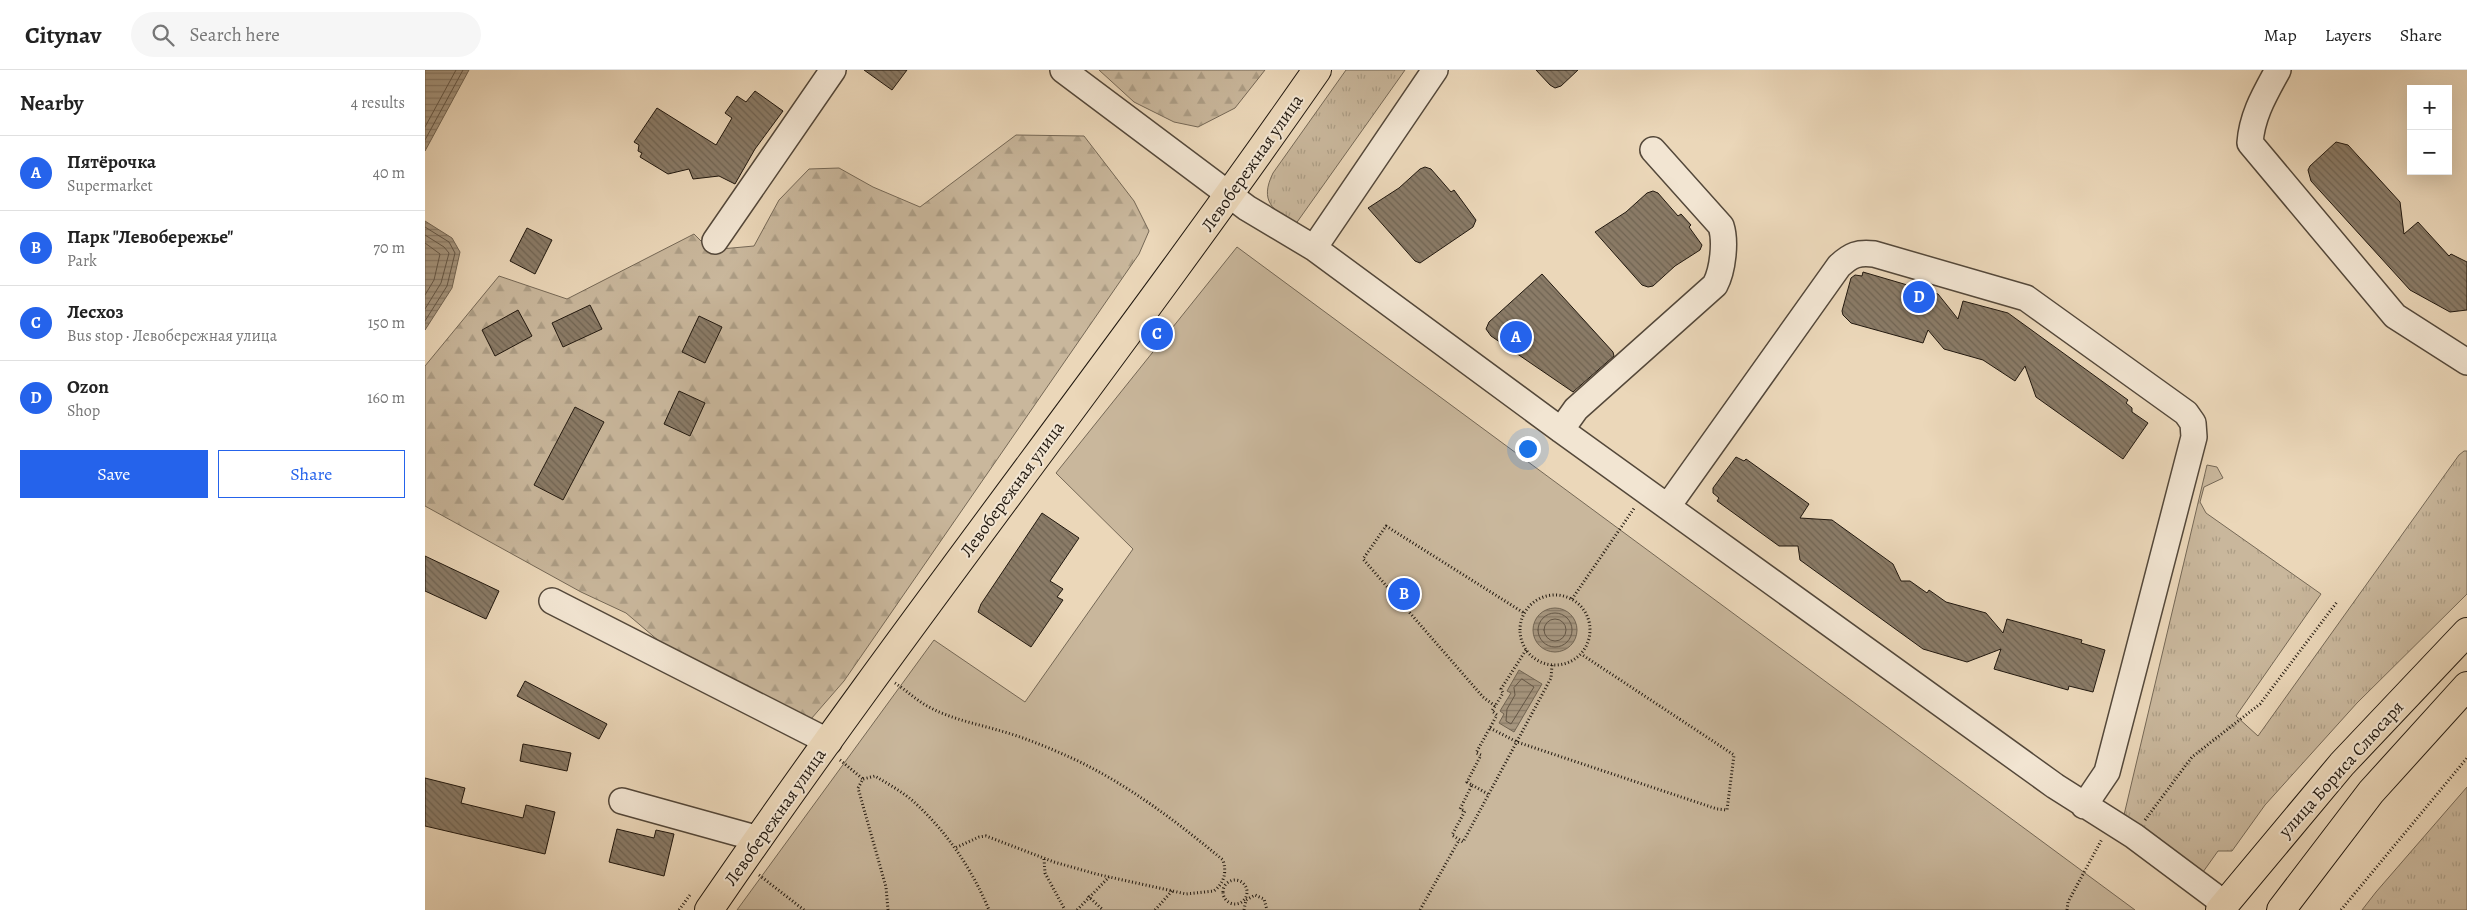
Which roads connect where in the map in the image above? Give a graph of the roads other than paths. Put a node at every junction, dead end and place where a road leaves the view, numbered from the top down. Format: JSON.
{"nodes":[{"id":1,"x":833,"y":70,"type":"edge"},
{"id":2,"x":1063,"y":70,"type":"edge"},
{"id":3,"x":1317,"y":70,"type":"edge"},
{"id":4,"x":1435,"y":70,"type":"edge"},
{"id":5,"x":2278,"y":70,"type":"edge"},
{"id":6,"x":1653,"y":150,"type":"dead end"},
{"id":7,"x":1230,"y":195,"type":"junction"},
{"id":8,"x":715,"y":241,"type":"dead end"},
{"id":9,"x":1314,"y":248,"type":"junction"},
{"id":10,"x":2467,"y":362,"type":"edge"},
{"id":11,"x":1561,"y":430,"type":"junction"},
{"id":12,"x":1668,"y":506,"type":"junction"},
{"id":13,"x":553,"y":601,"type":"dead end"},
{"id":14,"x":2467,"y":632,"type":"edge"},
{"id":15,"x":2467,"y":686,"type":"edge"},
{"id":16,"x":834,"y":751,"type":"junction"},
{"id":17,"x":622,"y":801,"type":"dead end"},
{"id":18,"x":2084,"y":806,"type":"junction"},
{"id":19,"x":759,"y":839,"type":"junction"},
{"id":20,"x":2223,"y":907,"type":"edge"},
{"id":21,"x":709,"y":910,"type":"edge"},
{"id":22,"x":2281,"y":910,"type":"edge"}],
"edges":[{"from":1,"to":8,"type":"street"},
{"from":2,"to":7,"type":"street"},
{"from":3,"to":7,"type":"main road","name":"Левобережная улица"},
{"from":4,"to":9,"type":"street"},
{"from":5,"to":10,"type":"street"},
{"from":6,"to":11,"type":"street"},
{"from":7,"to":9,"type":"street"},
{"from":7,"to":16,"type":"main road","name":"Левобережная улица"},
{"from":9,"to":11,"type":"street"},
{"from":11,"to":12,"type":"street"},
{"from":12,"to":18,"type":"street"},
{"from":12,"to":18,"type":"street"},
{"from":13,"to":16,"type":"street"},
{"from":14,"to":20,"type":"main road","name":"улица Бориса Слюсаря"},
{"from":15,"to":22,"type":"main road"},
{"from":16,"to":19,"type":"main road","name":"Левобережная улица"},
{"from":17,"to":19,"type":"street"},
{"from":18,"to":20,"type":"street"},
{"from":19,"to":21,"type":"main road","name":"Левобережная улица"}]}
